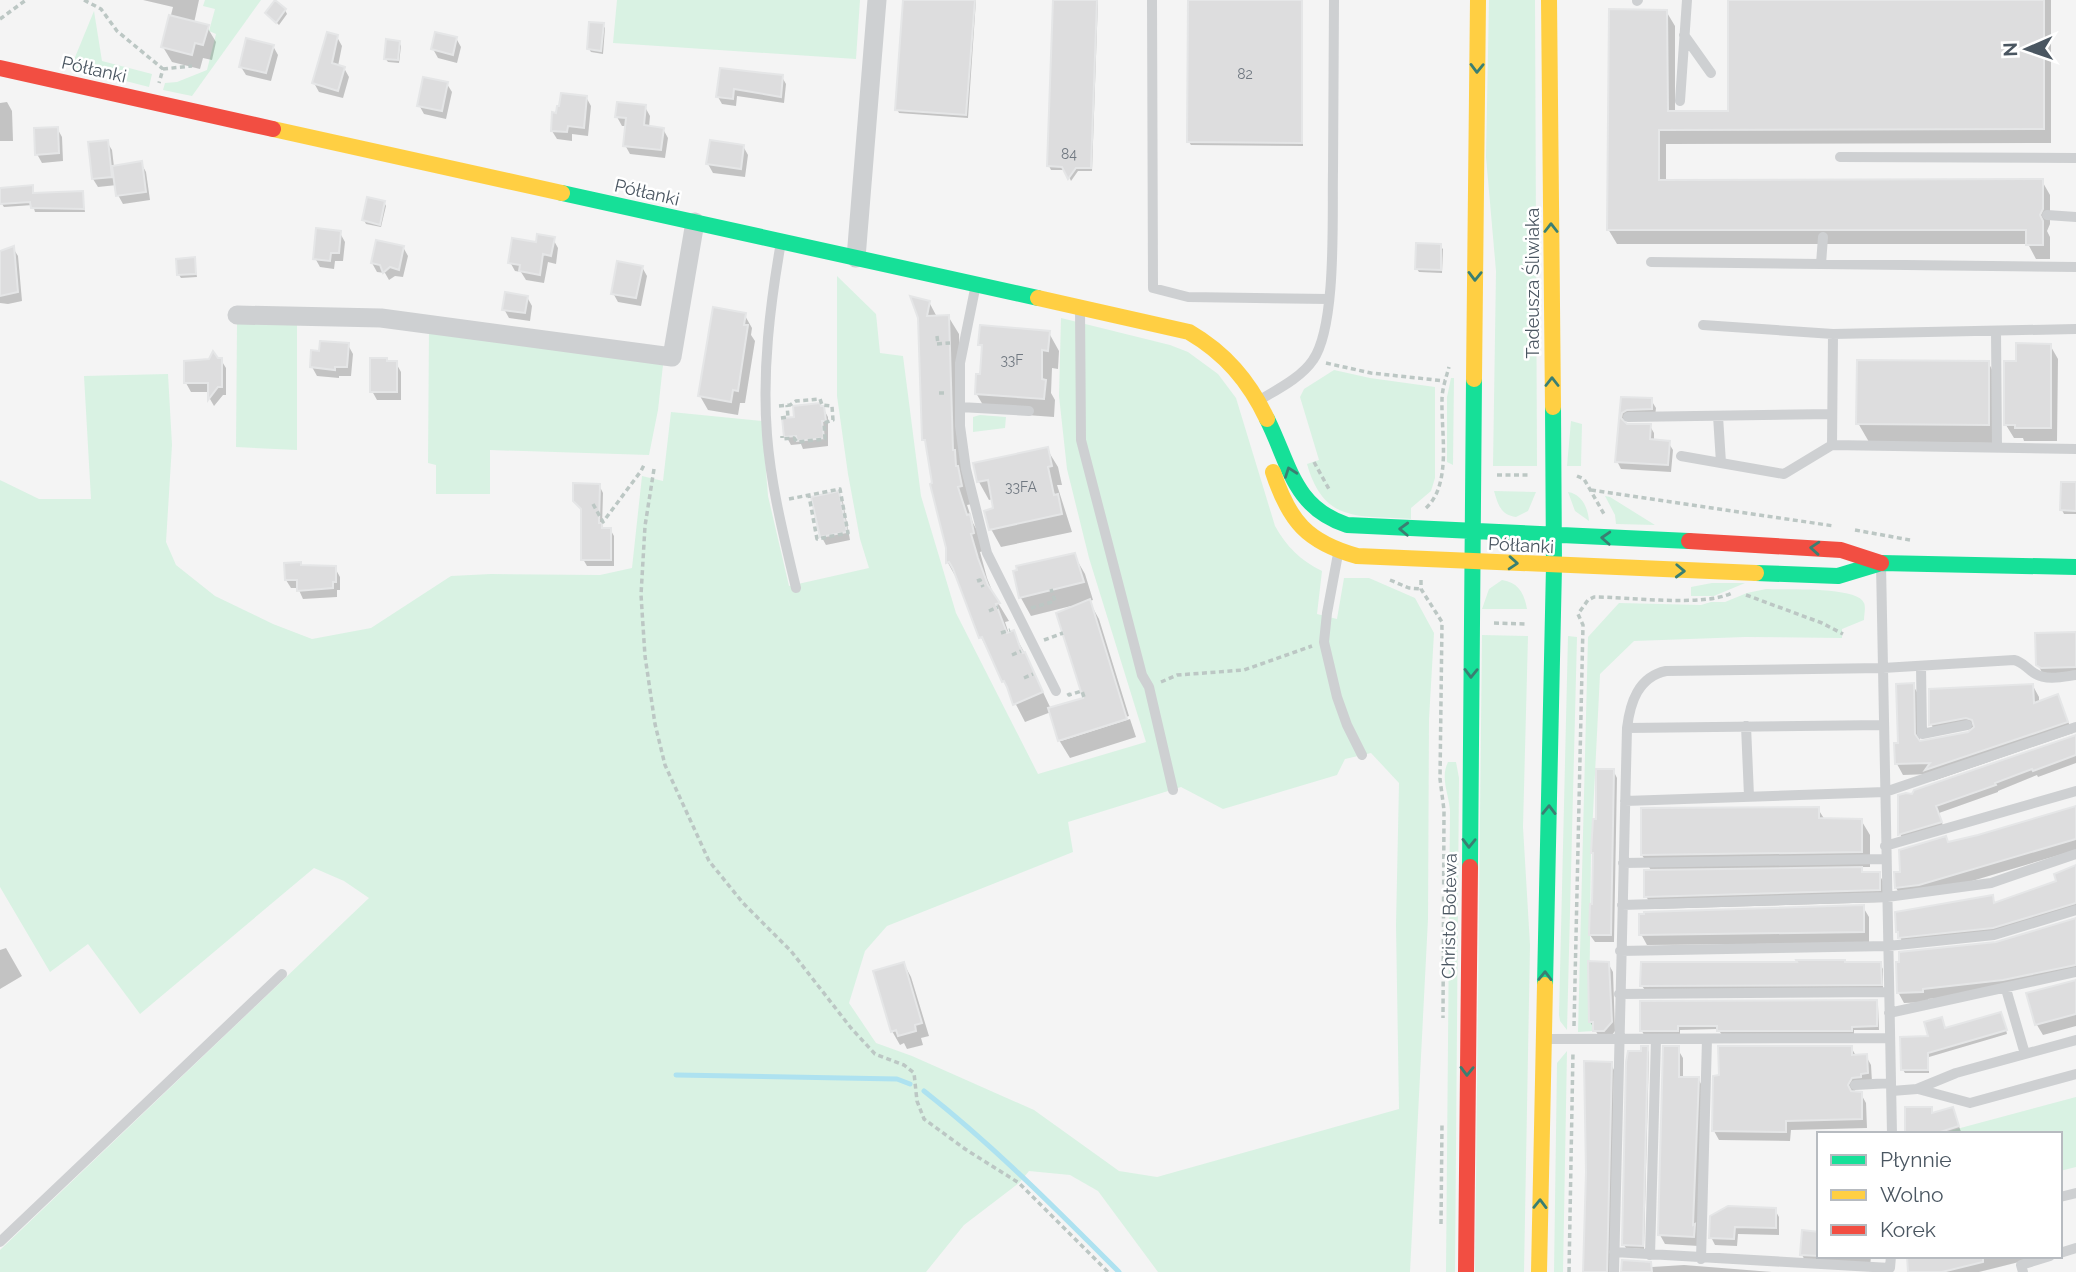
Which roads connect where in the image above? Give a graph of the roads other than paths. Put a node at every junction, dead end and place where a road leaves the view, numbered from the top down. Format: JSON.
{"nodes":[{"id":1,"x":877,"y":0,"type":"edge"},
{"id":2,"x":1152,"y":0,"type":"edge"},
{"id":3,"x":1334,"y":0,"type":"edge"},
{"id":4,"x":1478,"y":0,"type":"edge"},
{"id":5,"x":1549,"y":0,"type":"edge"},
{"id":6,"x":1686,"y":0,"type":"edge"},
{"id":7,"x":1685,"y":35,"type":"junction"},
{"id":8,"x":0,"y":68,"type":"edge"},
{"id":9,"x":1711,"y":73,"type":"dead end"},
{"id":10,"x":1680,"y":100,"type":"dead end"},
{"id":11,"x":1840,"y":157,"type":"dead end"},
{"id":12,"x":2076,"y":158,"type":"edge"},
{"id":13,"x":2047,"y":215,"type":"dead end"},
{"id":14,"x":2076,"y":217,"type":"edge"},
{"id":15,"x":695,"y":222,"type":"junction"},
{"id":16,"x":1823,"y":237,"type":"dead end"},
{"id":17,"x":781,"y":241,"type":"junction"},
{"id":18,"x":856,"y":258,"type":"junction"},
{"id":19,"x":1651,"y":262,"type":"dead end"},
{"id":20,"x":1821,"y":264,"type":"junction"},
{"id":21,"x":2076,"y":267,"type":"edge"},
{"id":22,"x":976,"y":284,"type":"junction"},
{"id":23,"x":1328,"y":299,"type":"junction"},
{"id":24,"x":1080,"y":307,"type":"junction"},
{"id":25,"x":237,"y":315,"type":"dead end"},
{"id":26,"x":1703,"y":325,"type":"dead end"},
{"id":27,"x":2076,"y":329,"type":"edge"},
{"id":28,"x":1996,"y":331,"type":"junction"},
{"id":29,"x":1833,"y":334,"type":"junction"},
{"id":30,"x":1257,"y":401,"type":"junction"},
{"id":31,"x":960,"y":407,"type":"junction"},
{"id":32,"x":1029,"y":411,"type":"dead end"},
{"id":33,"x":1832,"y":414,"type":"junction"},
{"id":34,"x":1718,"y":416,"type":"junction"},
{"id":35,"x":1628,"y":417,"type":"dead end"},
{"id":36,"x":1832,"y":445,"type":"junction"},
{"id":37,"x":1997,"y":448,"type":"junction"},
{"id":38,"x":2076,"y":449,"type":"edge"},
{"id":39,"x":1681,"y":456,"type":"dead end"},
{"id":40,"x":1721,"y":463,"type":"junction"},
{"id":41,"x":1473,"y":531,"type":"junction"},
{"id":42,"x":1554,"y":536,"type":"junction"},
{"id":43,"x":1339,"y":552,"type":"junction"},
{"id":44,"x":1472,"y":561,"type":"junction"},
{"id":45,"x":1881,"y":564,"type":"junction"},
{"id":46,"x":1554,"y":566,"type":"junction"},
{"id":47,"x":2076,"y":567,"type":"edge"},
{"id":48,"x":796,"y":588,"type":"dead end"},
{"id":49,"x":1921,"y":666,"type":"junction"},
{"id":50,"x":1883,"y":668,"type":"junction"},
{"id":51,"x":2076,"y":675,"type":"edge"},
{"id":52,"x":1060,"y":689,"type":"road end"},
{"id":53,"x":1884,"y":725,"type":"junction"},
{"id":54,"x":1967,"y":725,"type":"dead end"},
{"id":55,"x":1746,"y":726,"type":"junction"},
{"id":56,"x":2076,"y":727,"type":"edge"},
{"id":57,"x":1627,"y":728,"type":"junction"},
{"id":58,"x":1362,"y":755,"type":"dead end"},
{"id":59,"x":1173,"y":790,"type":"dead end"},
{"id":60,"x":2076,"y":791,"type":"edge"},
{"id":61,"x":1885,"y":792,"type":"junction"},
{"id":62,"x":1749,"y":796,"type":"junction"},
{"id":63,"x":1625,"y":801,"type":"junction"},
{"id":64,"x":1885,"y":846,"type":"junction"},
{"id":65,"x":2076,"y":853,"type":"edge"},
{"id":66,"x":1885,"y":859,"type":"junction"},
{"id":67,"x":1623,"y":863,"type":"junction"},
{"id":68,"x":1887,"y":897,"type":"junction"},
{"id":69,"x":1622,"y":905,"type":"junction"},
{"id":70,"x":2076,"y":910,"type":"edge"},
{"id":71,"x":1888,"y":946,"type":"junction"},
{"id":72,"x":1620,"y":951,"type":"junction"},
{"id":73,"x":2076,"y":972,"type":"edge"},
{"id":74,"x":282,"y":974,"type":"dead end"},
{"id":75,"x":2006,"y":989,"type":"junction"},
{"id":76,"x":1889,"y":992,"type":"junction"},
{"id":77,"x":1619,"y":994,"type":"junction"},
{"id":78,"x":1889,"y":1013,"type":"junction"},
{"id":79,"x":1890,"y":1038,"type":"junction"},
{"id":80,"x":1543,"y":1039,"type":"junction"},
{"id":81,"x":1707,"y":1039,"type":"junction"},
{"id":82,"x":1618,"y":1040,"type":"junction"},
{"id":83,"x":1656,"y":1040,"type":"junction"},
{"id":84,"x":2076,"y":1040,"type":"edge"},
{"id":85,"x":2025,"y":1054,"type":"junction"},
{"id":86,"x":2076,"y":1074,"type":"edge"},
{"id":87,"x":1855,"y":1085,"type":"dead end"},
{"id":88,"x":1891,"y":1087,"type":"junction"},
{"id":89,"x":1917,"y":1089,"type":"junction"},
{"id":90,"x":1892,"y":1132,"type":"edge"},
{"id":91,"x":0,"y":1242,"type":"edge"},
{"id":92,"x":1614,"y":1252,"type":"junction"},
{"id":93,"x":1650,"y":1255,"type":"junction"},
{"id":94,"x":2044,"y":1258,"type":"edge"},
{"id":95,"x":1700,"y":1259,"type":"junction"},
{"id":96,"x":1890,"y":1270,"type":"edge"},
{"id":97,"x":1466,"y":1272,"type":"edge"},
{"id":98,"x":1539,"y":1272,"type":"edge"},
{"id":99,"x":1614,"y":1272,"type":"edge"},
{"id":100,"x":2023,"y":1272,"type":"edge"}],
"edges":[{"from":1,"to":18,"type":"street"},
{"from":2,"to":23,"type":"lane"},
{"from":3,"to":23,"type":"lane"},
{"from":4,"to":41,"type":"street","one_way":true},
{"from":42,"to":5,"type":"street","name":"Tadeusza Śliwiaka","one_way":true},
{"from":6,"to":7,"type":"lane"},
{"from":7,"to":9,"type":"lane"},
{"from":7,"to":10,"type":"lane"},
{"from":8,"to":15,"type":"street","name":"Półłanki"},
{"from":11,"to":12,"type":"lane"},
{"from":13,"to":14,"type":"lane"},
{"from":15,"to":17,"type":"street","name":"Półłanki"},
{"from":15,"to":25,"type":"street"},
{"from":16,"to":20,"type":"lane"},
{"from":17,"to":18,"type":"street","name":"Półłanki"},
{"from":17,"to":48,"type":"lane"},
{"from":18,"to":22,"type":"street","name":"Półłanki"},
{"from":19,"to":20,"type":"lane"},
{"from":20,"to":21,"type":"lane"},
{"from":22,"to":24,"type":"street","name":"Półłanki"},
{"from":22,"to":31,"type":"lane"},
{"from":23,"to":30,"type":"lane"},
{"from":24,"to":30,"type":"street","name":"Półłanki"},
{"from":24,"to":59,"type":"lane"},
{"from":26,"to":29,"type":"lane"},
{"from":27,"to":28,"type":"lane"},
{"from":28,"to":29,"type":"lane"},
{"from":28,"to":37,"type":"lane"},
{"from":29,"to":33,"type":"lane"},
{"from":41,"to":30,"type":"street","name":"Półłanki","one_way":true},
{"from":30,"to":43,"type":"street","name":"Półłanki"},
{"from":31,"to":32,"type":"lane"},
{"from":31,"to":52,"type":"lane"},
{"from":33,"to":34,"type":"lane"},
{"from":33,"to":36,"type":"lane"},
{"from":34,"to":35,"type":"lane"},
{"from":34,"to":40,"type":"lane"},
{"from":36,"to":37,"type":"lane"},
{"from":36,"to":40,"type":"lane"},
{"from":37,"to":38,"type":"lane"},
{"from":39,"to":40,"type":"lane"},
{"from":41,"to":42,"type":"street","name":"Półłanki"},
{"from":41,"to":44,"type":"street"},
{"from":45,"to":42,"type":"street","name":"Półłanki","one_way":true},
{"from":42,"to":46,"type":"street","name":"Tadeusza Śliwiaka"},
{"from":43,"to":44,"type":"street","name":"Półłanki"},
{"from":43,"to":58,"type":"lane"},
{"from":44,"to":46,"type":"street","name":"Półłanki","one_way":true},
{"from":44,"to":97,"type":"street","name":"Christo Botewa","one_way":true},
{"from":46,"to":45,"type":"street","name":"Półłanki","one_way":true},
{"from":45,"to":47,"type":"street","name":"Półłanki"},
{"from":45,"to":50,"type":"lane"},
{"from":80,"to":46,"type":"street","one_way":true},
{"from":49,"to":50,"type":"lane"},
{"from":49,"to":51,"type":"lane"},
{"from":49,"to":54,"type":"lane"},
{"from":50,"to":53,"type":"lane"},
{"from":50,"to":57,"type":"lane"},
{"from":53,"to":55,"type":"lane"},
{"from":53,"to":61,"type":"lane"},
{"from":55,"to":57,"type":"lane"},
{"from":55,"to":62,"type":"lane"},
{"from":56,"to":61,"type":"lane"},
{"from":57,"to":63,"type":"lane"},
{"from":60,"to":64,"type":"lane"},
{"from":61,"to":62,"type":"lane"},
{"from":61,"to":64,"type":"lane"},
{"from":62,"to":63,"type":"lane"},
{"from":63,"to":67,"type":"lane"},
{"from":64,"to":66,"type":"lane"},
{"from":65,"to":68,"type":"lane"},
{"from":66,"to":67,"type":"lane"},
{"from":66,"to":68,"type":"lane"},
{"from":67,"to":69,"type":"lane"},
{"from":68,"to":69,"type":"lane"},
{"from":68,"to":71,"type":"lane"},
{"from":69,"to":72,"type":"lane"},
{"from":70,"to":71,"type":"lane"},
{"from":71,"to":72,"type":"lane"},
{"from":71,"to":76,"type":"lane"},
{"from":72,"to":77,"type":"lane"},
{"from":73,"to":75,"type":"lane"},
{"from":74,"to":91,"type":"lane"},
{"from":75,"to":78,"type":"lane"},
{"from":75,"to":85,"type":"lane"},
{"from":76,"to":77,"type":"lane"},
{"from":76,"to":78,"type":"lane"},
{"from":77,"to":82,"type":"lane"},
{"from":78,"to":79,"type":"lane"},
{"from":79,"to":81,"type":"lane"},
{"from":79,"to":88,"type":"lane"},
{"from":80,"to":82,"type":"lane"},
{"from":98,"to":80,"type":"street","one_way":true},
{"from":81,"to":83,"type":"lane"},
{"from":81,"to":95,"type":"lane"},
{"from":82,"to":83,"type":"lane"},
{"from":82,"to":92,"type":"lane"},
{"from":83,"to":93,"type":"lane"},
{"from":84,"to":85,"type":"lane"},
{"from":85,"to":89,"type":"lane"},
{"from":86,"to":89,"type":"lane"},
{"from":87,"to":88,"type":"lane"},
{"from":88,"to":89,"type":"lane"},
{"from":88,"to":90,"type":"lane"},
{"from":92,"to":93,"type":"lane"},
{"from":92,"to":99,"type":"lane"},
{"from":93,"to":95,"type":"lane"},
{"from":94,"to":100,"type":"lane"},
{"from":95,"to":96,"type":"lane"}]}
